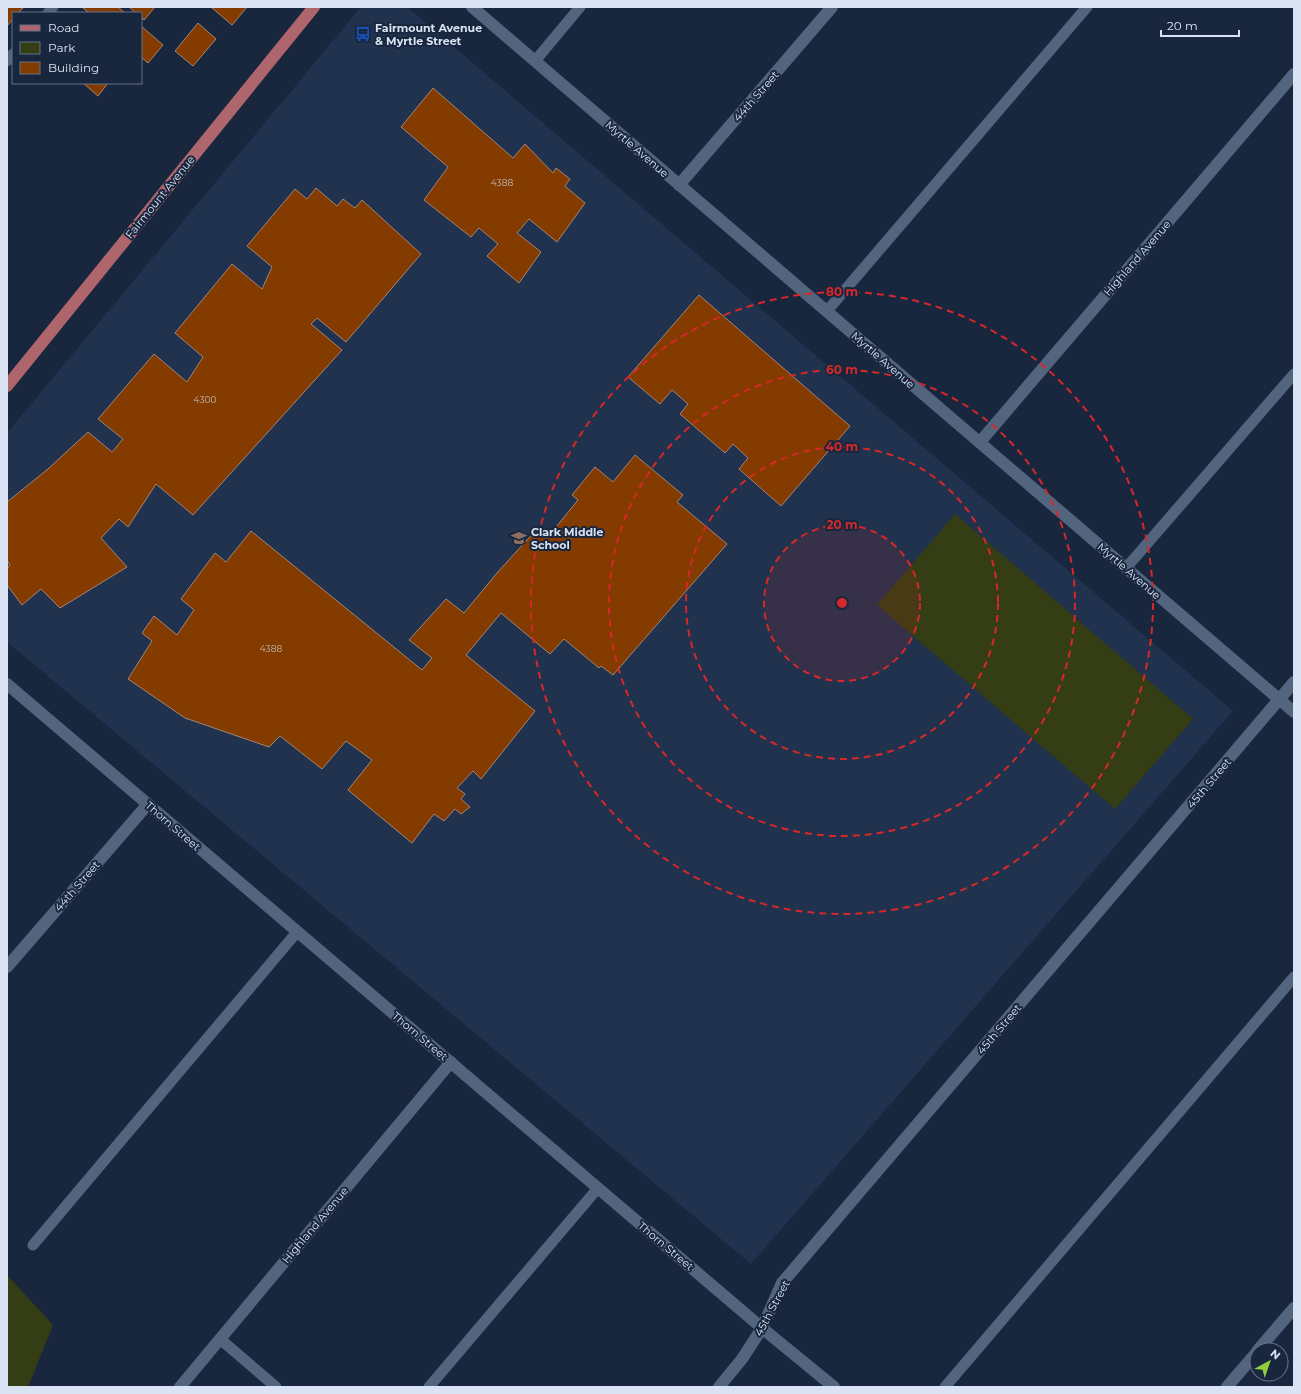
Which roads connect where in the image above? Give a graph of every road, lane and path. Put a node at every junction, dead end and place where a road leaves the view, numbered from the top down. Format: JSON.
{"nodes":[{"id":1,"x":314,"y":7,"type":"edge"},
{"id":2,"x":472,"y":7,"type":"edge"},
{"id":3,"x":580,"y":7,"type":"edge"},
{"id":4,"x":832,"y":7,"type":"edge"},
{"id":5,"x":1087,"y":7,"type":"edge"},
{"id":6,"x":535,"y":61,"type":"junction"},
{"id":7,"x":1294,"y":74,"type":"edge"},
{"id":8,"x":679,"y":185,"type":"junction"},
{"id":9,"x":827,"y":311,"type":"junction"},
{"id":10,"x":1294,"y":374,"type":"edge"},
{"id":11,"x":7,"y":386,"type":"edge"},
{"id":12,"x":980,"y":442,"type":"junction"},
{"id":13,"x":1126,"y":568,"type":"junction"},
{"id":14,"x":1294,"y":682,"type":"edge"},
{"id":15,"x":7,"y":684,"type":"edge"},
{"id":16,"x":1279,"y":699,"type":"junction"},
{"id":17,"x":1294,"y":712,"type":"edge"},
{"id":18,"x":148,"y":804,"type":"junction"},
{"id":19,"x":297,"y":932,"type":"junction"},
{"id":20,"x":7,"y":967,"type":"edge"},
{"id":21,"x":1294,"y":977,"type":"edge"},
{"id":22,"x":451,"y":1062,"type":"junction"},
{"id":23,"x":598,"y":1188,"type":"junction"},
{"id":24,"x":33,"y":1245,"type":"dead end"},
{"id":25,"x":1294,"y":1308,"type":"edge"},
{"id":26,"x":762,"y":1328,"type":"junction"},
{"id":27,"x":220,"y":1339,"type":"junction"},
{"id":28,"x":1266,"y":1342,"type":"edge"},
{"id":29,"x":1249,"y":1361,"type":"edge"},
{"id":30,"x":180,"y":1387,"type":"edge"},
{"id":31,"x":276,"y":1387,"type":"edge"},
{"id":32,"x":429,"y":1387,"type":"edge"},
{"id":33,"x":719,"y":1387,"type":"edge"},
{"id":34,"x":834,"y":1387,"type":"edge"},
{"id":35,"x":945,"y":1387,"type":"edge"},
{"id":36,"x":1227,"y":1387,"type":"edge"}],
"edges":[{"from":1,"to":11,"type":"main road","name":"Fairmount Avenue"},
{"from":2,"to":6,"type":"street","name":"Myrtle Avenue"},
{"from":3,"to":6,"type":"lane"},
{"from":4,"to":8,"type":"street","name":"44th Street"},
{"from":5,"to":9,"type":"lane"},
{"from":6,"to":8,"type":"street","name":"Myrtle Avenue"},
{"from":7,"to":12,"type":"street","name":"Highland Avenue"},
{"from":8,"to":9,"type":"street","name":"Myrtle Avenue"},
{"from":9,"to":12,"type":"street","name":"Myrtle Avenue"},
{"from":10,"to":13,"type":"lane"},
{"from":12,"to":13,"type":"street","name":"Myrtle Avenue"},
{"from":13,"to":16,"type":"street","name":"Myrtle Avenue"},
{"from":14,"to":16,"type":"street","name":"45th Street"},
{"from":15,"to":18,"type":"street","name":"Thorn Street"},
{"from":16,"to":17,"type":"street","name":"Myrtle Avenue"},
{"from":16,"to":26,"type":"street","name":"45th Street"},
{"from":18,"to":19,"type":"street","name":"Thorn Street"},
{"from":18,"to":20,"type":"street","name":"44th Street"},
{"from":19,"to":22,"type":"street","name":"Thorn Street"},
{"from":19,"to":24,"type":"lane"},
{"from":21,"to":35,"type":"lane"},
{"from":22,"to":23,"type":"street","name":"Thorn Street"},
{"from":22,"to":27,"type":"street","name":"Highland Avenue"},
{"from":23,"to":26,"type":"street","name":"Thorn Street"},
{"from":23,"to":32,"type":"lane"},
{"from":25,"to":28,"type":"street"},
{"from":26,"to":33,"type":"street","name":"45th Street"},
{"from":26,"to":34,"type":"street","name":"Thorn Street"},
{"from":27,"to":30,"type":"street","name":"Highland Avenue"},
{"from":27,"to":31,"type":"lane"},
{"from":29,"to":36,"type":"street"}]}
